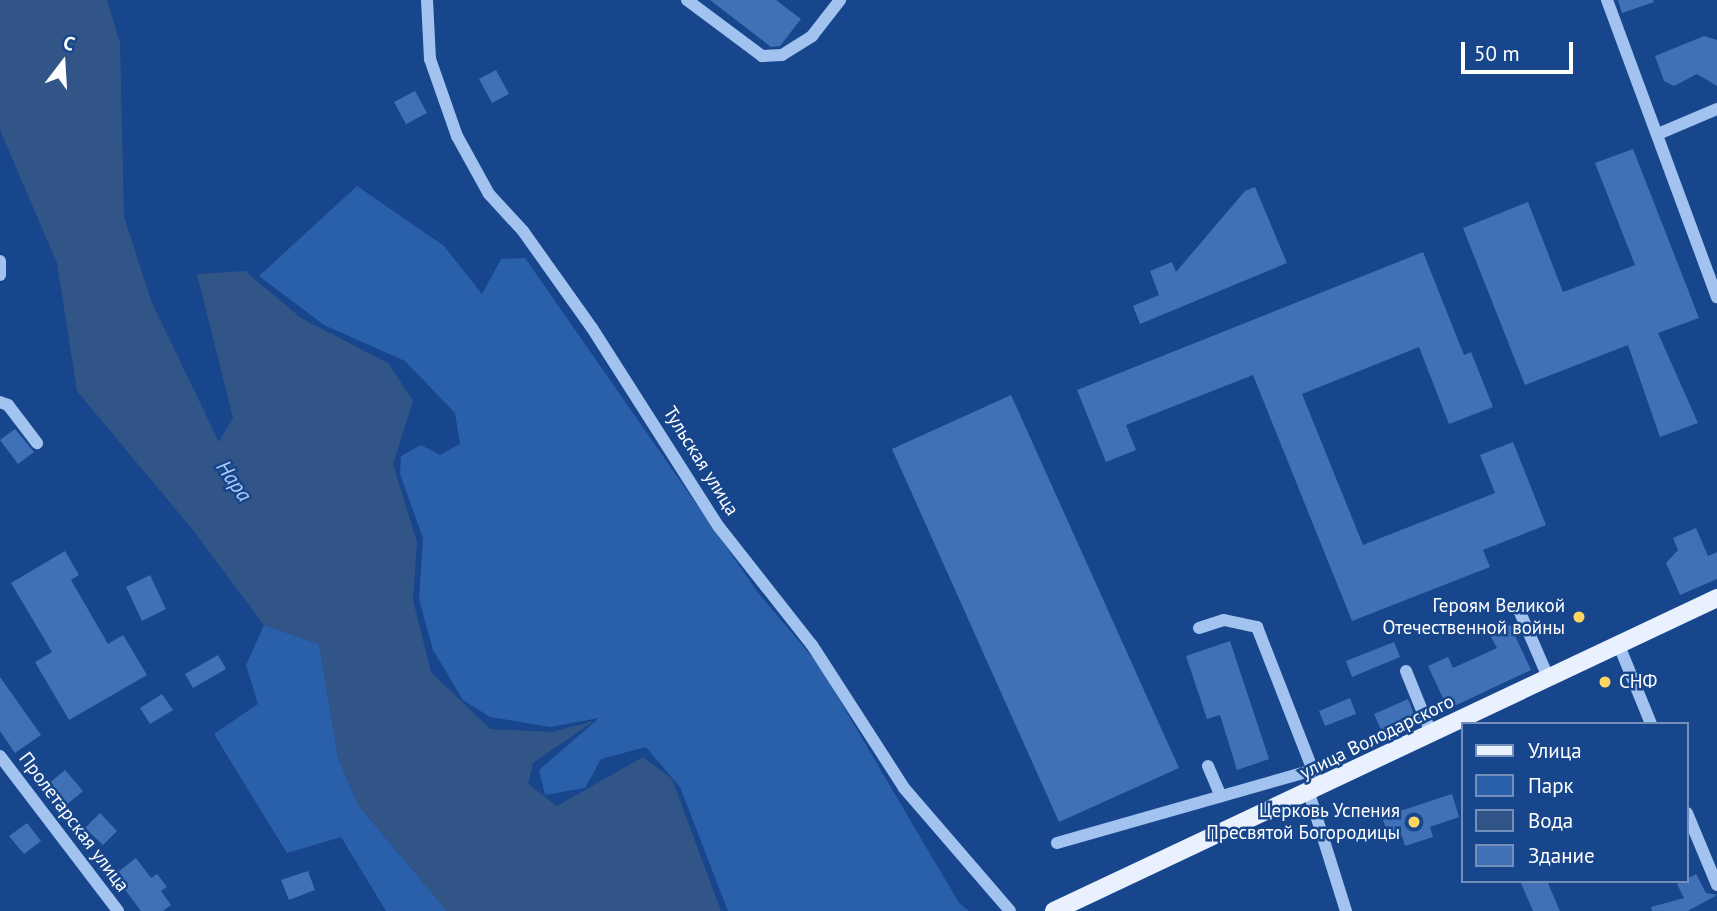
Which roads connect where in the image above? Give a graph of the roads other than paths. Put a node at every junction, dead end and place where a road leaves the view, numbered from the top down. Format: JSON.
{"nodes":[{"id":1,"x":426,"y":0,"type":"edge"},
{"id":2,"x":687,"y":0,"type":"edge"},
{"id":3,"x":839,"y":0,"type":"edge"},
{"id":4,"x":1607,"y":0,"type":"edge"},
{"id":5,"x":1717,"y":108,"type":"edge"},
{"id":6,"x":1658,"y":134,"type":"junction"},
{"id":7,"x":0,"y":261,"type":"edge"},
{"id":8,"x":0,"y":275,"type":"edge"},
{"id":9,"x":1717,"y":297,"type":"edge"},
{"id":10,"x":0,"y":401,"type":"edge"},
{"id":11,"x":37,"y":443,"type":"dead end"},
{"id":12,"x":1717,"y":598,"type":"edge"},
{"id":13,"x":1519,"y":610,"type":"dead end"},
{"id":14,"x":1199,"y":628,"type":"dead end"},
{"id":15,"x":1618,"y":643,"type":"junction"},
{"id":16,"x":1406,"y":671,"type":"dead end"},
{"id":17,"x":1548,"y":677,"type":"junction"},
{"id":18,"x":1650,"y":722,"type":"edge"},
{"id":19,"x":1432,"y":735,"type":"junction"},
{"id":20,"x":2,"y":762,"type":"edge"},
{"id":21,"x":1208,"y":766,"type":"dead end"},
{"id":22,"x":1313,"y":770,"type":"junction"},
{"id":23,"x":1315,"y":791,"type":"junction"},
{"id":24,"x":1221,"y":796,"type":"junction"},
{"id":25,"x":1689,"y":818,"type":"edge"},
{"id":26,"x":1057,"y":843,"type":"dead end"},
{"id":27,"x":1717,"y":885,"type":"edge"},
{"id":28,"x":118,"y":911,"type":"edge"},
{"id":29,"x":1010,"y":911,"type":"edge"},
{"id":30,"x":1054,"y":911,"type":"edge"},
{"id":31,"x":1346,"y":911,"type":"edge"}],
"edges":[{"from":1,"to":29,"type":"street","name":"Тульская улица"},
{"from":2,"to":3,"type":"street"},
{"from":4,"to":6,"type":"street"},
{"from":5,"to":6,"type":"street"},
{"from":6,"to":9,"type":"street"},
{"from":7,"to":8,"type":"street"},
{"from":10,"to":11,"type":"street"},
{"from":12,"to":15,"type":"main road","name":"улица Володарского"},
{"from":13,"to":17,"type":"street"},
{"from":14,"to":22,"type":"street"},
{"from":15,"to":17,"type":"main road","name":"улица Володарского"},
{"from":15,"to":18,"type":"street"},
{"from":16,"to":19,"type":"street"},
{"from":17,"to":19,"type":"main road","name":"улица Володарского"},
{"from":19,"to":23,"type":"main road","name":"улица Володарского"},
{"from":20,"to":28,"type":"street","name":"Пролетарская улица"},
{"from":21,"to":24,"type":"street"},
{"from":22,"to":23,"type":"street"},
{"from":22,"to":24,"type":"street"},
{"from":23,"to":30,"type":"main road","name":"улица Володарского"},
{"from":23,"to":31,"type":"street"},
{"from":24,"to":26,"type":"street"},
{"from":25,"to":27,"type":"street"}]}
